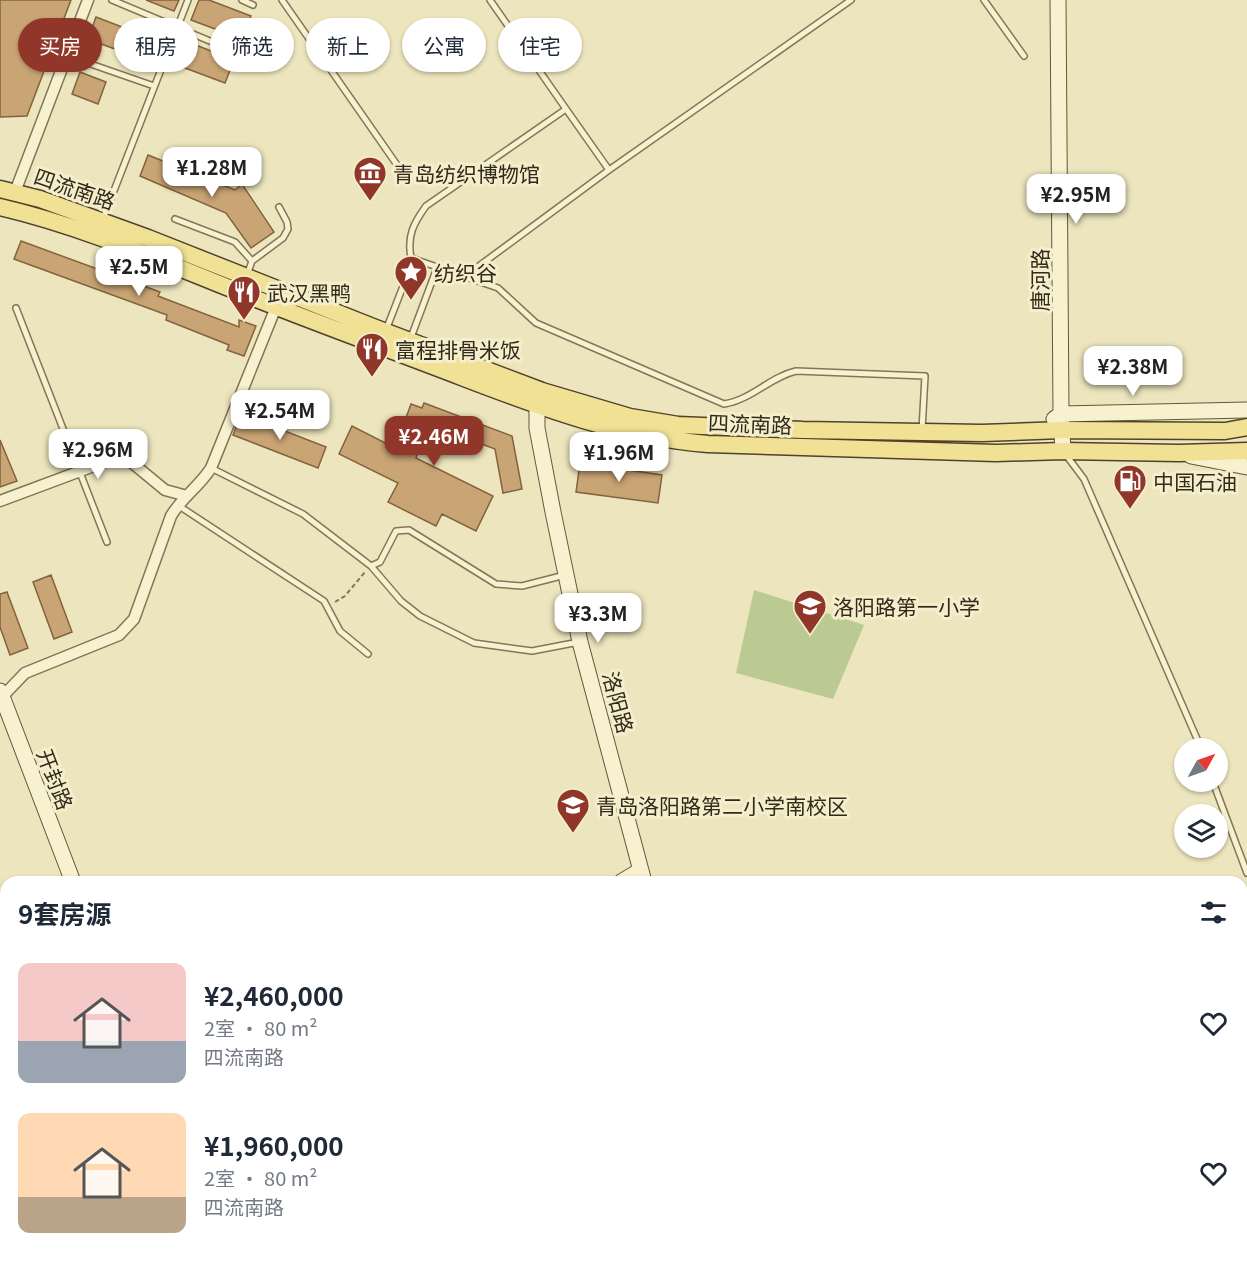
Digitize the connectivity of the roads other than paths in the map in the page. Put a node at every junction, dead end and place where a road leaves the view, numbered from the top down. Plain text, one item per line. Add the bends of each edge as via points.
1 (88, 0) edge
2 (112, 0) edge
3 (188, 0) edge
4 (242, 0) edge
5 (282, 0) edge
6 (490, 0) edge
7 (851, 0) edge
8 (984, 0) edge
9 (1058, 0) edge
10 (253, 5) dead end
11 (156, 18) edge
12 (181, 18) edge
13 (1024, 56) dead end
14 (102, 68) edge
15 (160, 72) edge
16 (154, 86) junction
17 (566, 109) junction
18 (609, 170) junction
19 (402, 172) dead end
20 (8, 190) edge
21 (0, 207) edge
22 (279, 207) dead end
23 (175, 219) dead end
24 (102, 221) junction
25 (411, 258) junction
26 (437, 268) junction
27 (249, 269) junction
28 (464, 277) junction
29 (276, 307) junction
30 (16, 308) dead end
31 (383, 339) junction
32 (407, 348) junction
33 (540, 398) junction
34 (1247, 410) edge
35 (1061, 422) junction
36 (1247, 428) edge
37 (922, 432) junction
38 (1063, 451) junction
39 (1247, 451) edge
40 (1179, 453) junction
41 (1247, 467) edge
42 (211, 468) junction
43 (79, 471) junction
44 (187, 496) junction
45 (0, 501) edge
46 (177, 505) junction
47 (107, 542) dead end
48 (371, 566) junction
49 (566, 575) junction
50 (580, 642) junction
51 (368, 654) dead end
52 (1, 699) edge
53 (1197, 738) edge
54 (1217, 792) edge
55 (1247, 873) edge
56 (71, 876) edge
57 (643, 876) edge

1 - 20 street
2 - 11 lane
3 - 12 lane
4 - 10 lane
5 - 19 lane
6 - 17 lane
7 - 18 lane
8 - 13 lane
9 - 35 street, 唐河路
14 - 16 lane
15 - 16 lane
16 - 24 lane
17 - 18 lane
17 - 25 lane via 426,206 413,224
18 - 28 lane
20 - 24 main road, 四流南路
21 - 29 main road, 四流南路 via 90,235
22 - 27 lane via 288,229
23 - 27 lane via 235,242
24 - 27 main road, 四流南路
25 - 26 lane
25 - 31 lane
26 - 28 lane
26 - 32 lane
27 - 31 main road, 四流南路
28 - 37 lane via 498,288 536,323 724,404 796,371 925,376
29 - 31 main road, 四流南路
29 - 42 street
30 - 43 lane
31 - 32 main road, 四流南路
32 - 33 main road, 四流南路
33 - 37 main road, 四流南路 via 678,425
33 - 38 main road, 四流南路 via 622,432 676,441 906,451
33 - 49 street, 洛阳路 via 539,447
34 - 35 street, 四流南路
35 - 36 main road, 四流南路
35 - 37 main road, 四流南路 via 1036,432
35 - 38 street, 唐河路
38 - 40 main road, 四流南路
38 - 53 lane via 1084,479
39 - 40 main road, 四流南路
40 - 41 street, 四流南路
42 - 44 street via 203,482
42 - 48 lane via 303,514
43 - 44 street via 125,457 165,490
43 - 45 street
43 - 47 lane
44 - 46 street
46 - 51 lane via 324,601 340,631
46 - 52 street via 134,619 119,635 25,673
48 - 49 lane via 380,562 396,531 409,530 496,584 522,586
48 - 50 lane via 401,601 420,616 474,643 532,651
49 - 50 street, 洛阳路
50 - 57 street, 洛阳路
52 - 56 street, 开封路
54 - 55 lane

